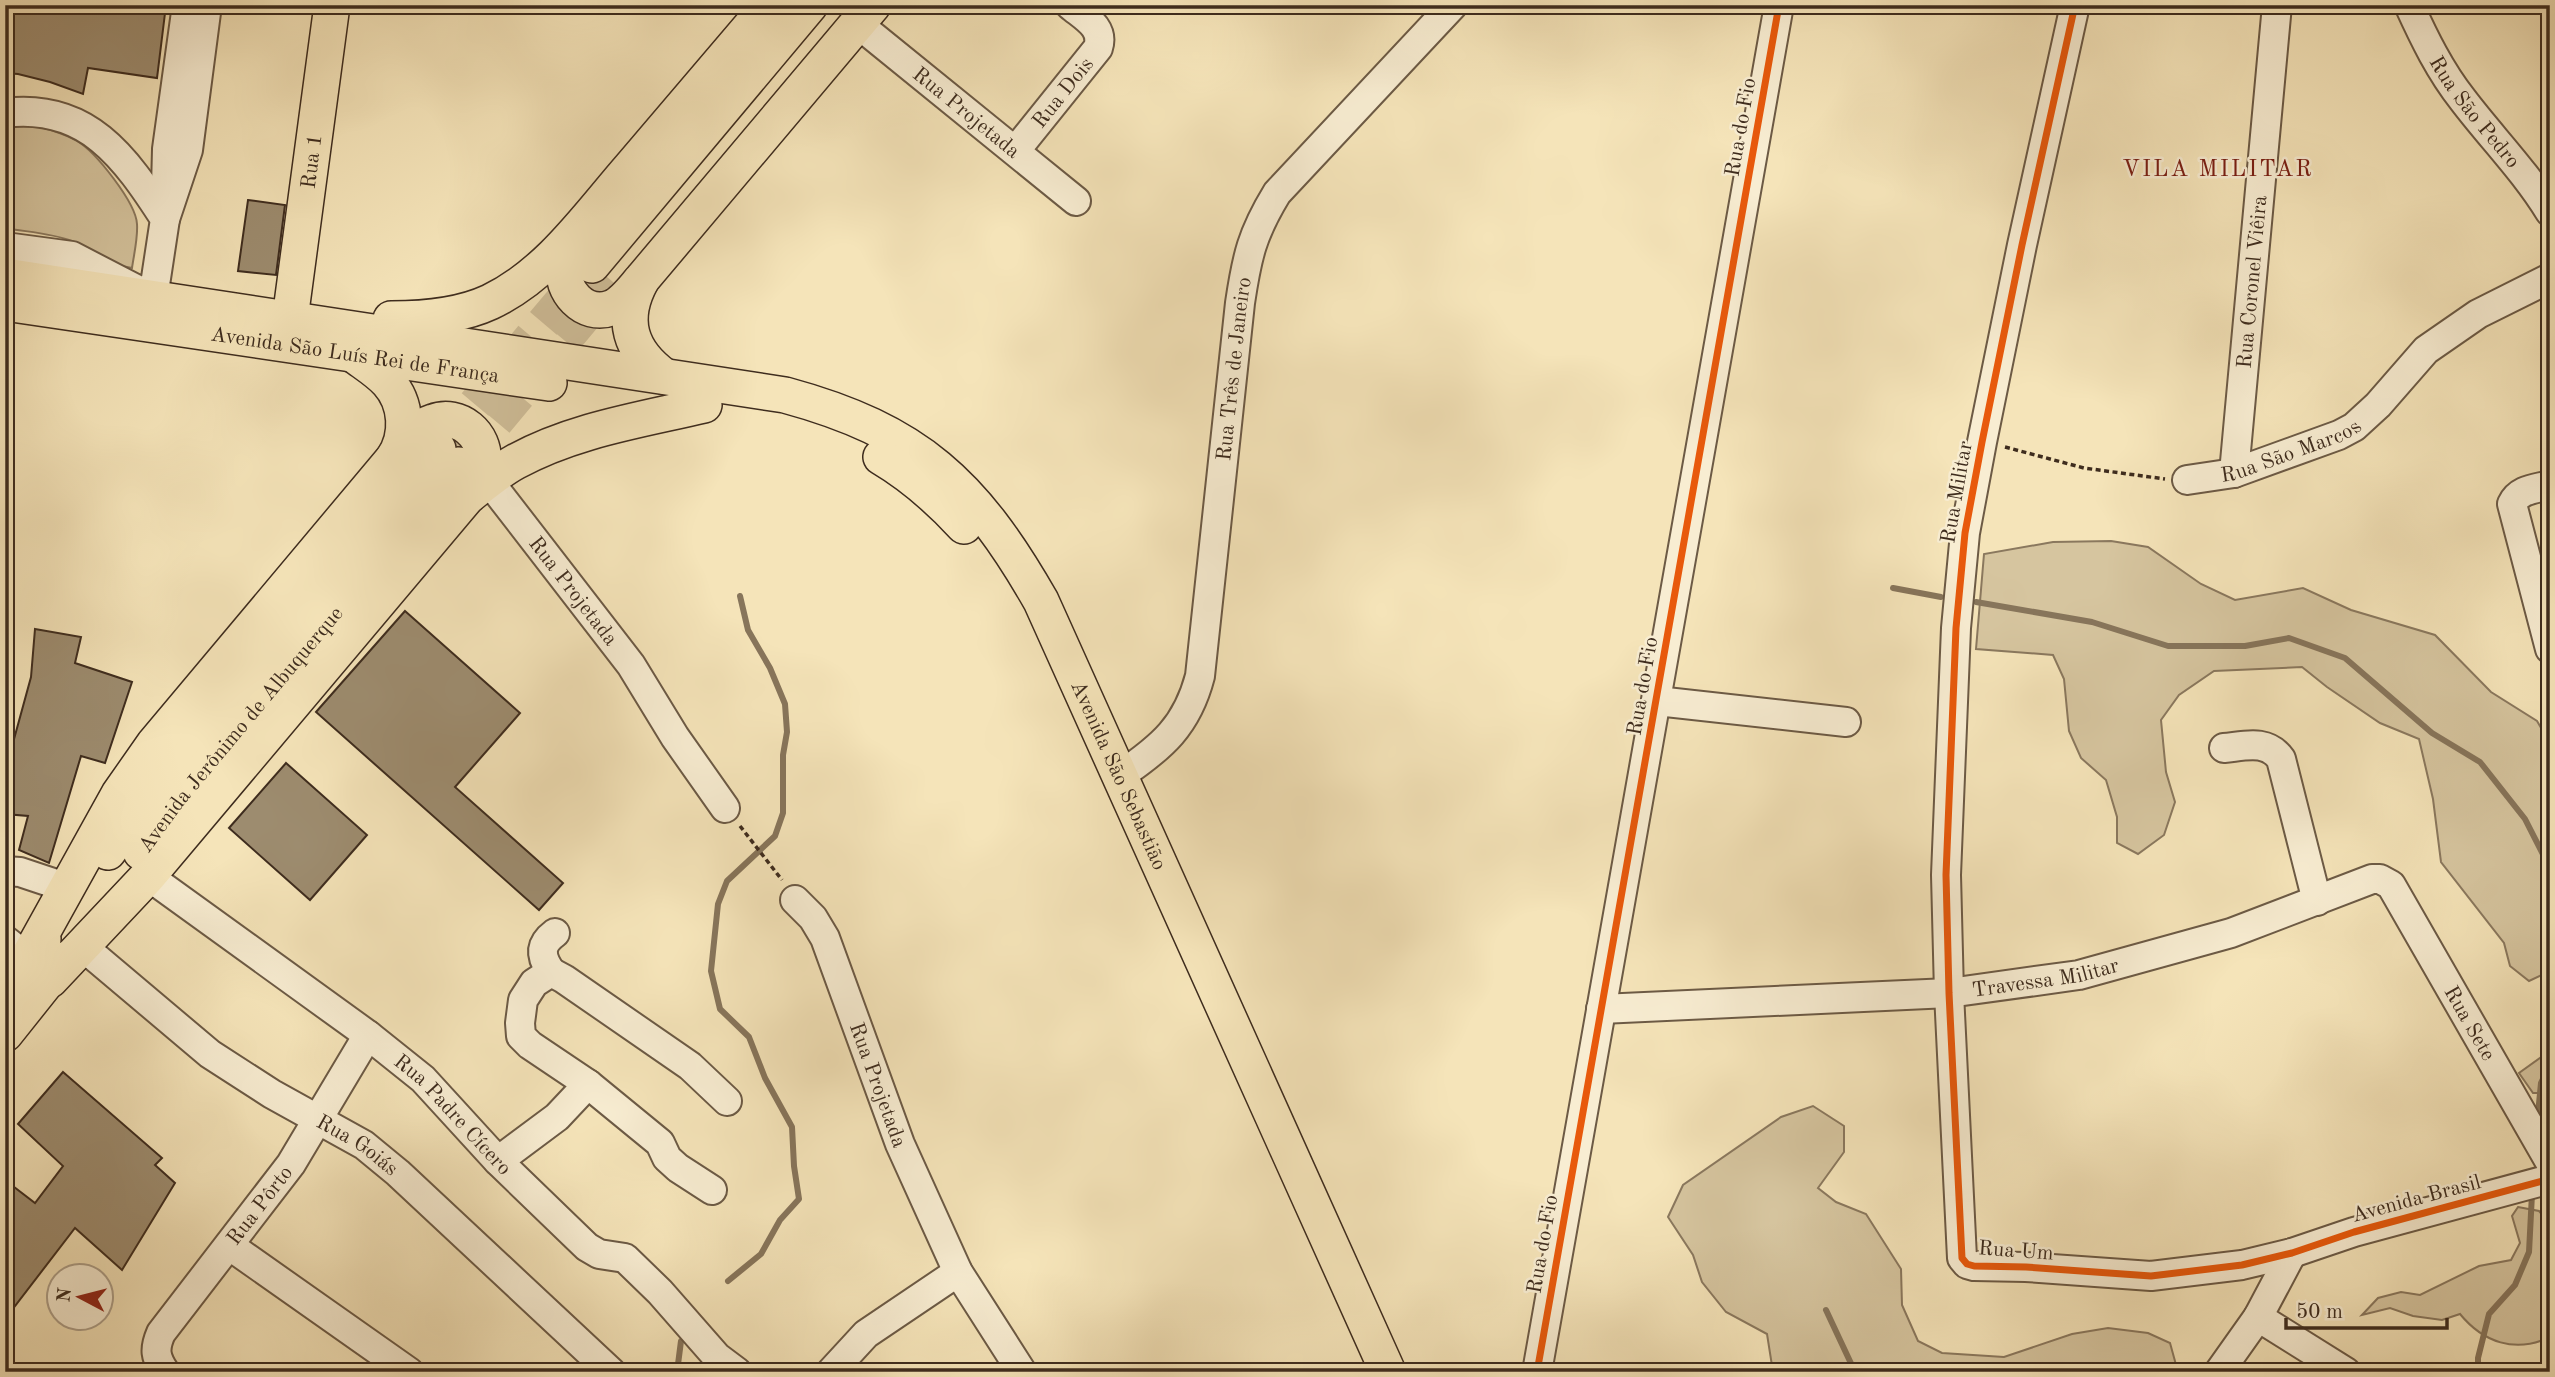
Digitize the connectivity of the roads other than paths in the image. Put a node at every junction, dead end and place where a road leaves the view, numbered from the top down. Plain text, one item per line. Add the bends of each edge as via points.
1 (187, 5) edge
2 (198, 5) edge
3 (207, 5) edge
4 (332, 5) edge
5 (769, 5) edge
6 (810, 5) edge
7 (1070, 5) edge
8 (1453, 5) edge
9 (1779, 5) edge
10 (2075, 5) edge
11 (2277, 5) edge
12 (2409, 5) edge
13 (859, 11) edge
14 (5, 113) edge
15 (1016, 150) junction
16 (2546, 196) edge
17 (1076, 201) dead end
18 (593, 211) junction
19 (165, 219) junction
20 (5, 247) edge
21 (616, 275) junction
22 (5, 276) edge
23 (2550, 278) edge
24 (153, 298) junction
25 (5, 303) edge
26 (290, 318) junction
27 (354, 355) junction
28 (664, 376) junction
29 (704, 405) junction
30 (393, 458) junction
31 (463, 473) junction
32 (2234, 473) junction
33 (2187, 480) road end
34 (2550, 485) edge
35 (2550, 649) edge
36 (1657, 701) junction
37 (1846, 722) dead end
38 (2224, 748) dead end
39 (1121, 775) junction
40 (733, 817) road end
41 (5, 871) edge
42 (148, 876) junction
43 (2391, 885) joint
44 (65, 887) junction
45 (788, 889) road end
46 (2317, 901) junction
47 (555, 933) dead end
48 (82, 946) junction
49 (28, 959) edge
50 (551, 972) junction
51 (5, 985) edge
52 (1949, 993) junction
53 (1601, 1009) junction
54 (5, 1034) edge
55 (368, 1035) junction
56 (587, 1084) junction
57 (727, 1101) dead end
58 (317, 1118) junction
59 (498, 1161) junction
60 (2550, 1162) edge
61 (2550, 1179) edge
62 (712, 1190) dead end
63 (230, 1246) junction
64 (2292, 1253) junction
65 (958, 1272) junction
66 (2258, 1317) junction
67 (165, 1372) edge
68 (409, 1372) edge
69 (611, 1372) edge
70 (737, 1372) edge
71 (831, 1372) edge
72 (1022, 1372) edge
73 (1363, 1372) edge
74 (1388, 1372) edge
75 (1537, 1372) edge
76 (2219, 1372) edge
77 (2346, 1372) edge

1 - 19 street via 167,149
2 - 19 street
3 - 19 street via 188,150
4 - 26 main road, Rua 1
5 - 18 main road
6 - 21 main road
7 - 15 street, Rua Dois via 1098,29 1098,47
8 - 39 street, Rua Três de Janeiro via 1277,193 1259,222 1247,256 1240,303 1196,693 1167,739
9 - 36 street, Rua do Fio
10 - 52 street, Rua Militar via 1965,533 1956,628 1946,875
11 - 32 street, Rua Coronel Viêira
12 - 16 street, Rua São Pedro via 2439,66 2463,100
13 - 15 street, Rua Projetada
13 - 21 main road
14 - 19 street via 48,114 75,121 98,135 118,153
15 - 17 street, Rua Projetada
18 - 21 main road via 565,261 570,293 584,306 608,309 619,304
18 - 26 main road via 534,274 473,309 402,319
19 - 24 street
20 - 24 street via 72,256
21 - 28 main road via 631,303 632,334 643,358
22 - 24 main road, Avenida São Luís Rei de França
23 - 32 street, Rua São Marcos via 2478,314 2426,350 2378,405 2339,436
24 - 26 main road, Avenida São Luís Rei de França
25 - 27 main road, Avenida São Luís Rei de França
26 - 28 main road, Avenida São Luís Rei de França
27 - 29 main road, Avenida São Luís Rei de França
27 - 30 main road via 383,376 399,400 403,427
28 - 39 main road, Avenida São Sebastião via 785,395 828,407 910,446 943,471 973,499 1022,567
29 - 31 main road via 592,431 512,463
29 - 73 main road, Avenida São Sebastião via 782,417 823,428 864,447 903,470 941,501 998,569 1107,788
30 - 31 main road via 430,422 444,419 463,424 479,440 484,459 480,473
30 - 44 main road via 153,744
31 - 40 street, Rua Projetada via 632,665 675,737
31 - 42 main road
31 - 49 main road, Avenida Jerônimo de Albuquerque via 158,783
32 - 33 street, Rua São Marcos
34 - 35 street via 2523,491 2512,504
36 - 37 street
36 - 53 street, Rua do Fio
38 - 46 street via 2262,745 2271,747 2281,759
39 - 74 main road, Avenida São Sebastião
41 - 44 street
42 - 48 main road
42 - 55 street, Rua Padre Cícero
43 - 46 street, Travessa Militar via 2372,879
43 - 60 street, Rua Sete
44 - 49 main road
45 - 65 street, Rua Projetada via 825,938 900,1144
46 - 52 street, Travessa Militar via 2231,933 2079,975
47 - 50 street via 541,950
48 - 49 main road
48 - 58 street, Rua Goiás via 210,1054
49 - 51 main road, Avenida Jerônimo de Albuquerque
49 - 54 main road, Avenida Jerônimo de Albuquerque
50 - 56 street via 534,983 523,1000 521,1036
50 - 57 street via 690,1066
52 - 53 street, Travessa Militar
52 - 64 street, Rua Um via 1961,1250 1967,1264 2151,1276 2242,1265
53 - 75 street, Rua do Fio
55 - 58 street, Rua Pôrto
55 - 59 street, Rua Padre Cícero via 423,1079
56 - 59 street via 556,1117
56 - 62 street via 660,1143 678,1168
58 - 63 street, Rua Pôrto via 298,1153
58 - 69 street, Rua Goiás via 364,1145 398,1173
59 - 70 street, Rua Padre Cícero via 587,1247 625,1258 717,1357
61 - 64 street, Avenida Brasil
63 - 67 street, Rua Pôrto via 161,1333 155,1349
63 - 68 street
64 - 66 street
65 - 71 street via 866,1334
65 - 72 street, Rua Projetada
66 - 76 street
66 - 77 street

